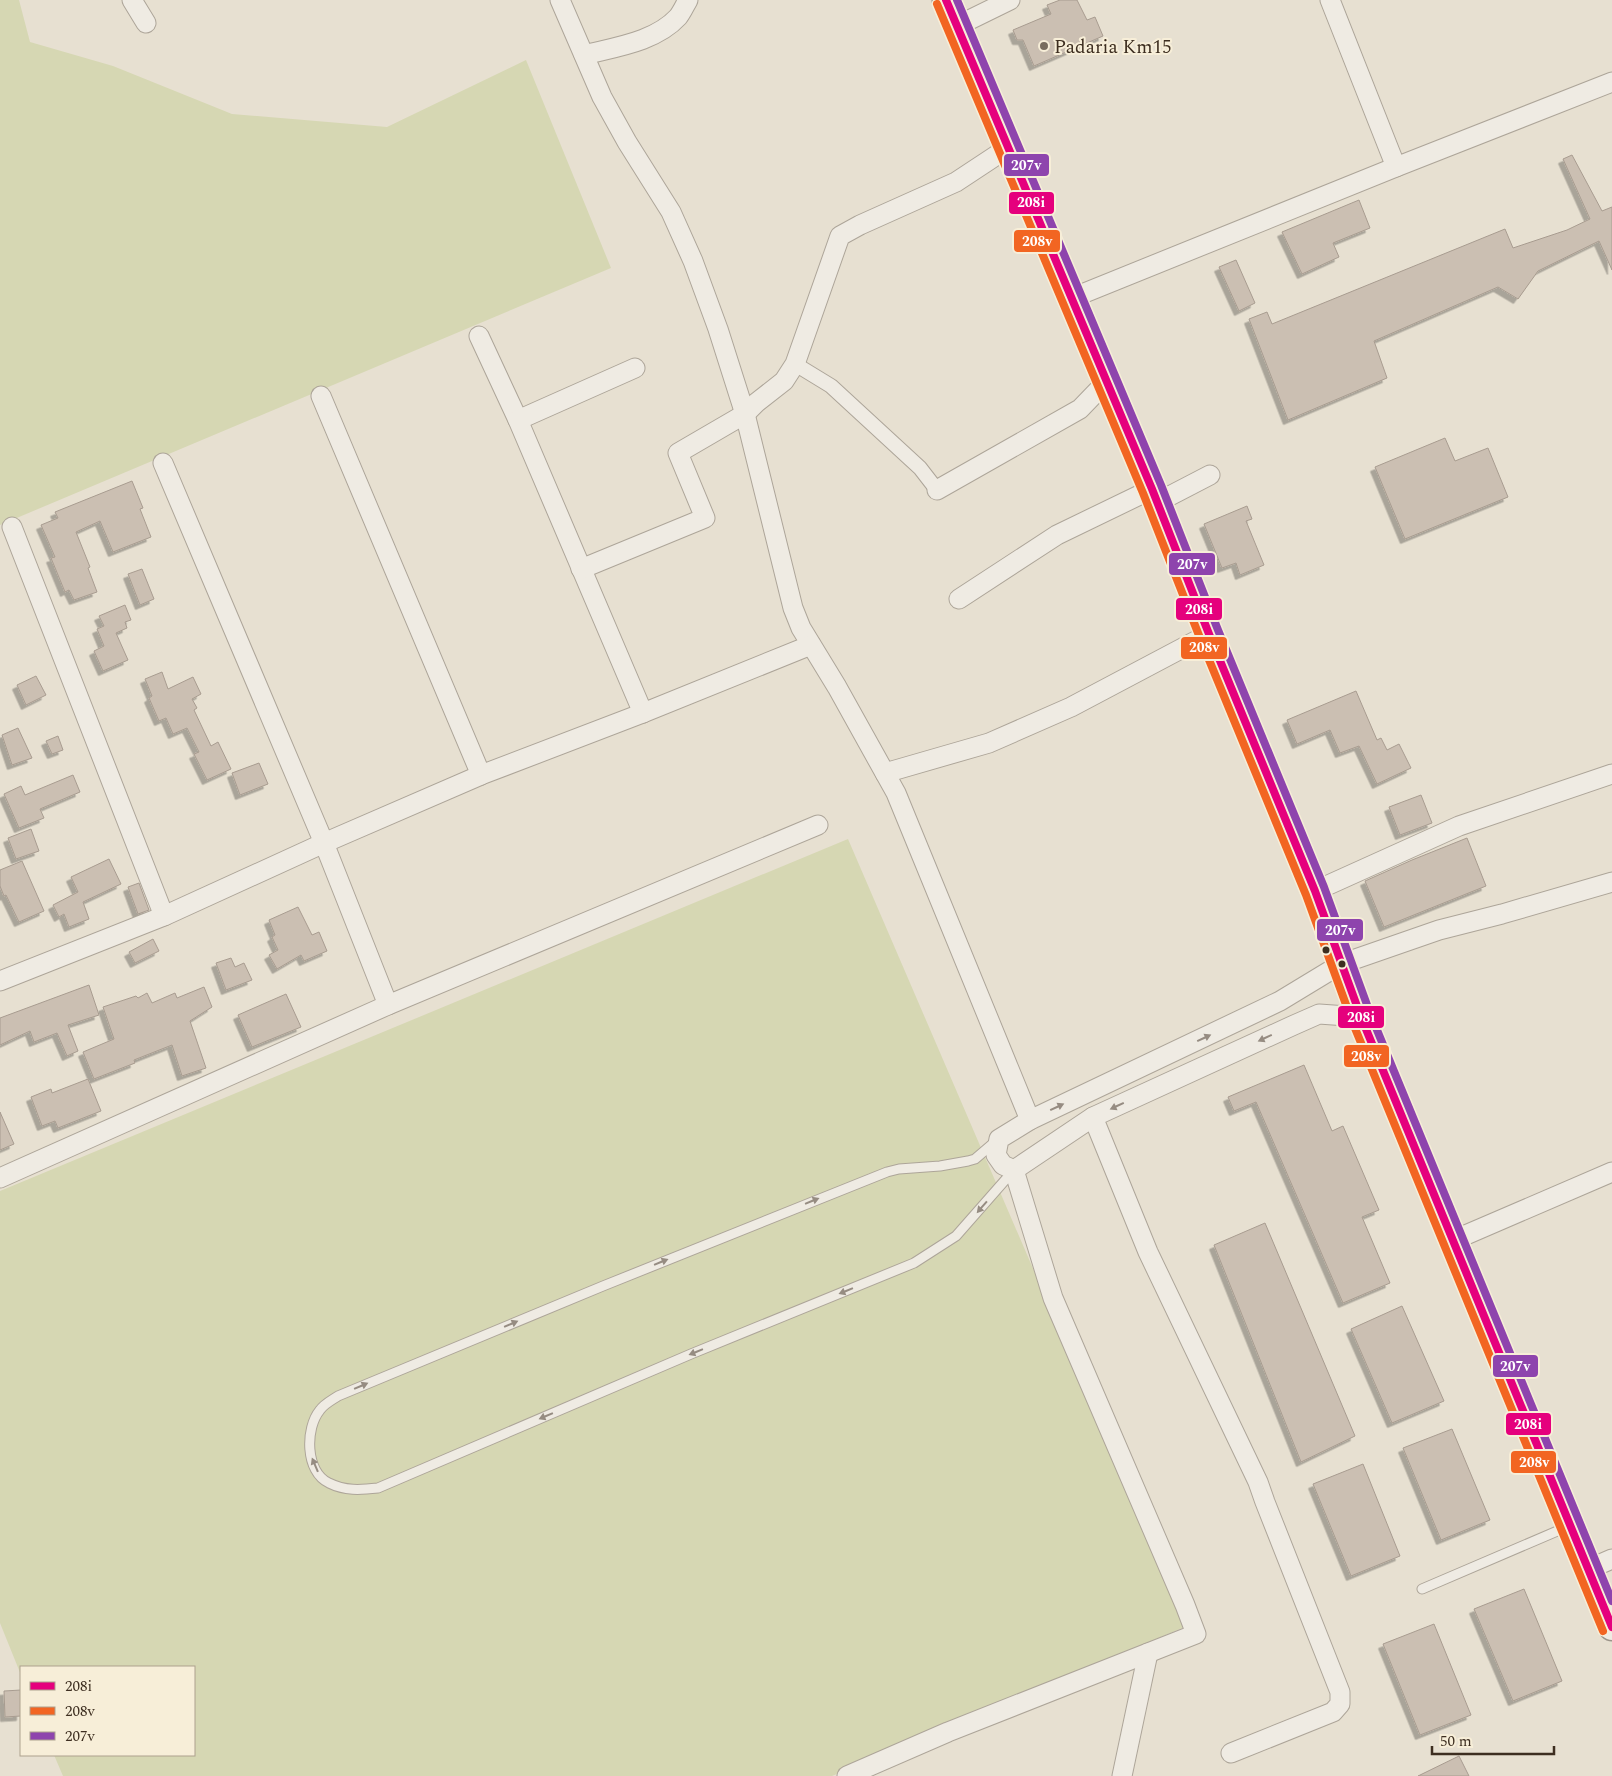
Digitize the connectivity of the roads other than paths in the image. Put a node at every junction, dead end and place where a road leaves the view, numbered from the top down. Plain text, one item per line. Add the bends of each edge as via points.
1 (132, 0) edge
2 (560, 0) edge
3 (688, 0) edge
4 (946, 0) edge
5 (1010, 0) edge
6 (1330, 0) edge
7 (146, 23) dead end
8 (957, 26) junction
9 (584, 55) junction
10 (1612, 82) edge
11 (1009, 147) junction
12 (1396, 167) junction
13 (1072, 298) junction
14 (478, 336) dead end
15 (795, 364) junction
16 (635, 368) dead end
17 (1107, 381) junction
18 (320, 396) dead end
19 (745, 414) junction
20 (518, 420) junction
21 (164, 463) dead end
22 (1210, 475) dead end
23 (937, 490) joint
24 (1155, 496) junction
25 (12, 527) dead end
26 (581, 569) junction
27 (960, 599) dead end
28 (1209, 634) junction
29 (811, 645) junction
30 (644, 713) junction
31 (885, 773) junction
32 (1612, 774) edge
33 (480, 775) junction
34 (818, 825) dead end
35 (324, 843) junction
36 (1612, 882) edge
37 (1315, 891) junction
38 (164, 916) junction
39 (1341, 964) junction
40 (1, 978) edge
41 (1280, 1001) junction
42 (388, 1005) junction
43 (1361, 1016) junction
44 (1294, 1025) junction
45 (1093, 1117) junction
46 (1030, 1120) junction
47 (999, 1139) junction
48 (1014, 1170) junction
49 (1612, 1172) edge
50 (0, 1178) edge
51 (1454, 1240) junction
52 (1571, 1525) junction
53 (1612, 1559) edge
54 (1588, 1569) junction
55 (1422, 1588) dead end
56 (1612, 1627) edge
57 (1148, 1652) junction
58 (1231, 1753) dead end
59 (856, 1775) edge
60 (1122, 1776) edge

1 - 7 street
2 - 9 street
3 - 9 street via 679,16 661,31
4 - 8 main road
5 - 8 street
6 - 12 street
8 - 11 main road
9 - 19 street via 602,97 671,212 718,329
10 - 12 street
11 - 13 main road
11 - 15 street via 956,182 840,236
12 - 13 street
13 - 17 main road
14 - 20 street
15 - 19 street via 784,381
15 - 23 street via 830,386 920,468
16 - 20 street
17 - 23 street via 1080,409
17 - 24 main road
18 - 33 street
19 - 26 street via 678,453 705,518
19 - 29 street via 793,608
20 - 26 street
21 - 35 street
22 - 24 street
24 - 27 street via 1057,535
24 - 28 main road
25 - 38 street
26 - 30 street
28 - 31 street via 1071,707 989,743
28 - 37 main road
29 - 30 street
29 - 31 street
30 - 33 street
31 - 46 street via 904,811
32 - 37 street via 1459,826
33 - 35 street
34 - 42 street
35 - 38 street
35 - 42 street
36 - 39 street via 1439,930
37 - 39 main road
38 - 40 street
39 - 41 street
39 - 43 main road
41 - 44 street via 1292,1004 1297,1013
46 -> 41 street
42 - 50 street
43 - 44 street via 1319,1014
43 - 51 main road
44 -> 45 street
45 - 48 street
45 - 58 street via 1148,1252 1258,1482 1340,1692 1340,1704 1333,1712
46 - 47 street
47 - 48 street via 996,1155
48 -> 47 lane via 956,1236 914,1263 378,1488 352,1491 328,1483 318,1472 309,1447 311,1430 319,1410 338,1396 887,1172 976,1159
48 - 57 street via 1053,1298 1196,1634
49 - 51 street
51 - 52 main road
52 - 54 main road
52 - 55 lane
53 - 54 street
54 - 56 main road
57 - 59 street via 948,1732
57 - 60 street

